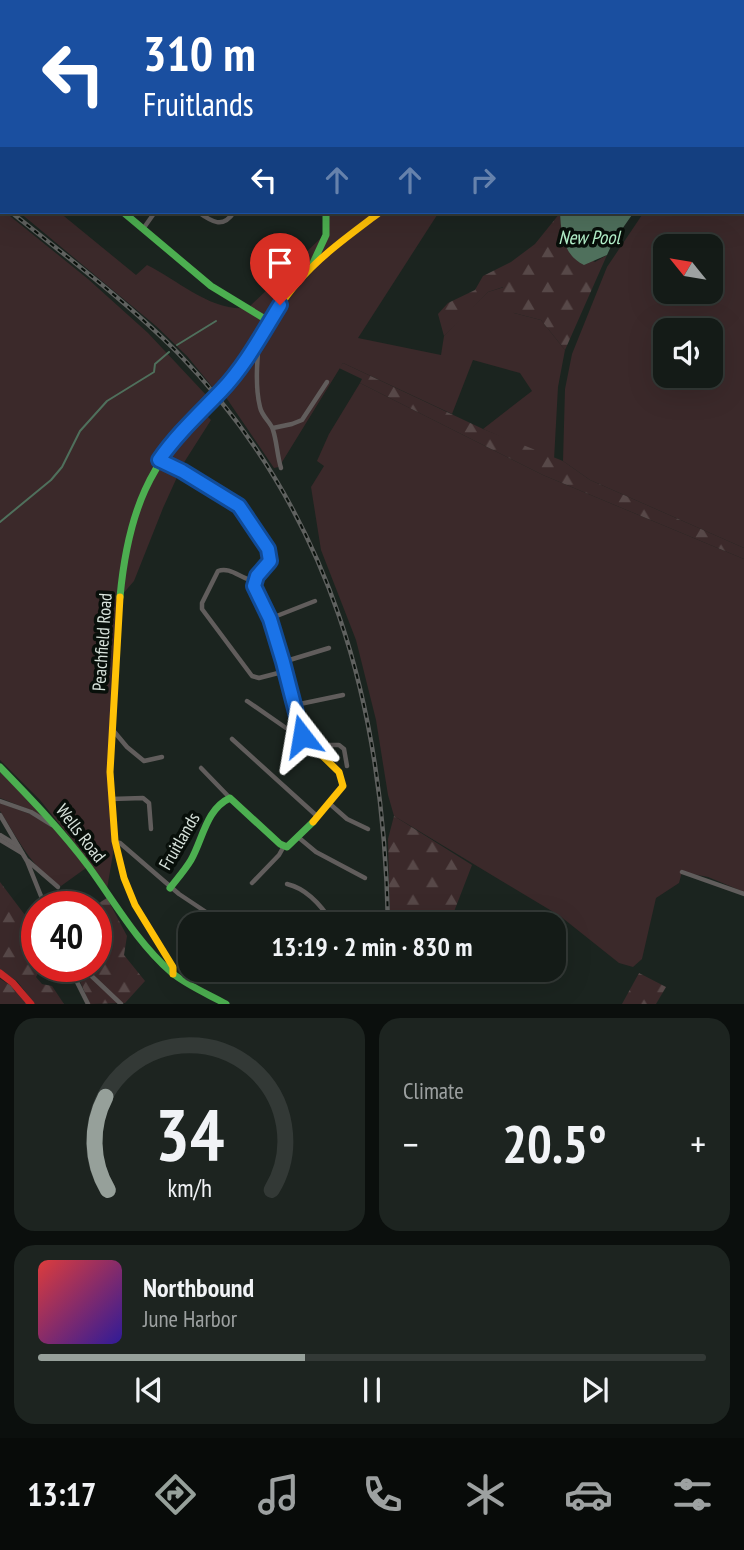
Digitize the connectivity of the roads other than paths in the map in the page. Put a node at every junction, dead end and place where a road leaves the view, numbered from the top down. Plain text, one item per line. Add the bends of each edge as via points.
1 (125, 214) edge
2 (154, 214) edge
3 (201, 214) edge
4 (233, 214) edge
5 (326, 214) edge
6 (377, 214) edge
7 (143, 229) junction
8 (307, 272) junction
9 (270, 322) junction
10 (259, 340) junction
11 (327, 382) dead end
12 (273, 428) junction
13 (159, 460) junction
14 (281, 468) dead end
15 (254, 581) junction
16 (315, 601) dead end
17 (270, 619) junction
18 (329, 648) dead end
19 (283, 662) junction
20 (286, 671) junction
21 (343, 695) dead end
22 (247, 701) dead end
23 (295, 705) junction
24 (112, 729) junction
25 (300, 729) junction
26 (232, 739) dead end
27 (321, 754) junction
28 (162, 757) dead end
29 (345, 763) dead end
30 (0, 767) edge
31 (201, 768) dead end
32 (230, 798) junction
33 (110, 799) junction
34 (0, 801) edge
35 (330, 804) junction
36 (0, 815) edge
37 (318, 817) junction
38 (368, 828) dead end
39 (151, 829) dead end
40 (59, 830) junction
41 (298, 836) junction
42 (0, 838) edge
43 (115, 842) junction
44 (18, 846) junction
45 (284, 846) junction
46 (22, 853) junction
47 (27, 861) junction
48 (682, 872) dead end
49 (365, 878) dead end
50 (252, 883) dead end
51 (287, 884) dead end
52 (58, 887) dead end
53 (170, 887) junction
54 (39, 891) edge
55 (744, 894) edge
56 (207, 912) edge
57 (323, 912) edge
58 (0, 973) edge
59 (173, 974) junction
60 (77, 982) edge
61 (98, 982) edge
62 (31, 1004) edge
63 (88, 1004) edge
64 (121, 1004) edge
65 (226, 1004) edge

1 - 7 main road
2 - 7 street
3 - 4 street via 220,223
5 - 8 main road via 323,243
6 - 8 main road, Peachfield Road
7 - 9 main road via 186,269 241,309
8 - 9 main road, Peachfield Road
9 - 10 main road, Peachfield Road
10 - 12 street, Peachfield Road via 260,408
10 - 13 main road, Peachfield Road, bridge via 222,391 172,440
11 - 12 street via 302,420
12 - 14 street, Peachfield Road
13 - 15 main road via 239,506 254,525 271,556
13 - 24 main road, Peachfield Road via 130,525
15 - 17 main road
15 - 20 street via 230,570 218,571 202,609 252,676
16 - 17 street
17 - 19 main road
18 - 19 street
19 - 20 main road
20 - 23 main road
21 - 23 street
22 - 25 street via 286,728
23 - 25 main road
24 - 28 street via 142,760
24 - 33 main road, Peachfield Road
25 - 27 main road
26 - 37 street
27 - 29 street via 330,745 339,745
27 - 35 main road via 342,777 343,786
30 - 40 main road, Wells Road
31 - 32 street
32 - 45 main road
32 - 53 main road, Fruitlands via 215,808 190,861
33 - 39 street via 143,798 152,803
33 - 43 main road, Peachfield Road
34 - 40 street via 31,812
35 - 37 main road
35 - 38 street via 347,819
36 - 44 street
37 - 41 main road
40 - 59 main road, Wells Road via 131,928
41 - 45 main road
41 - 49 street via 316,852
42 - 44 street
42 - 46 street
43 - 53 street
43 - 59 main road, Peachfield Road via 133,900
44 - 46 street
45 - 50 street
46 - 47 street
47 - 52 street
47 - 54 street
48 - 55 street
51 - 57 street via 308,893
53 - 56 street
58 - 62 main road
59 - 65 main road, Wells Road
60 - 63 street
61 - 64 street

